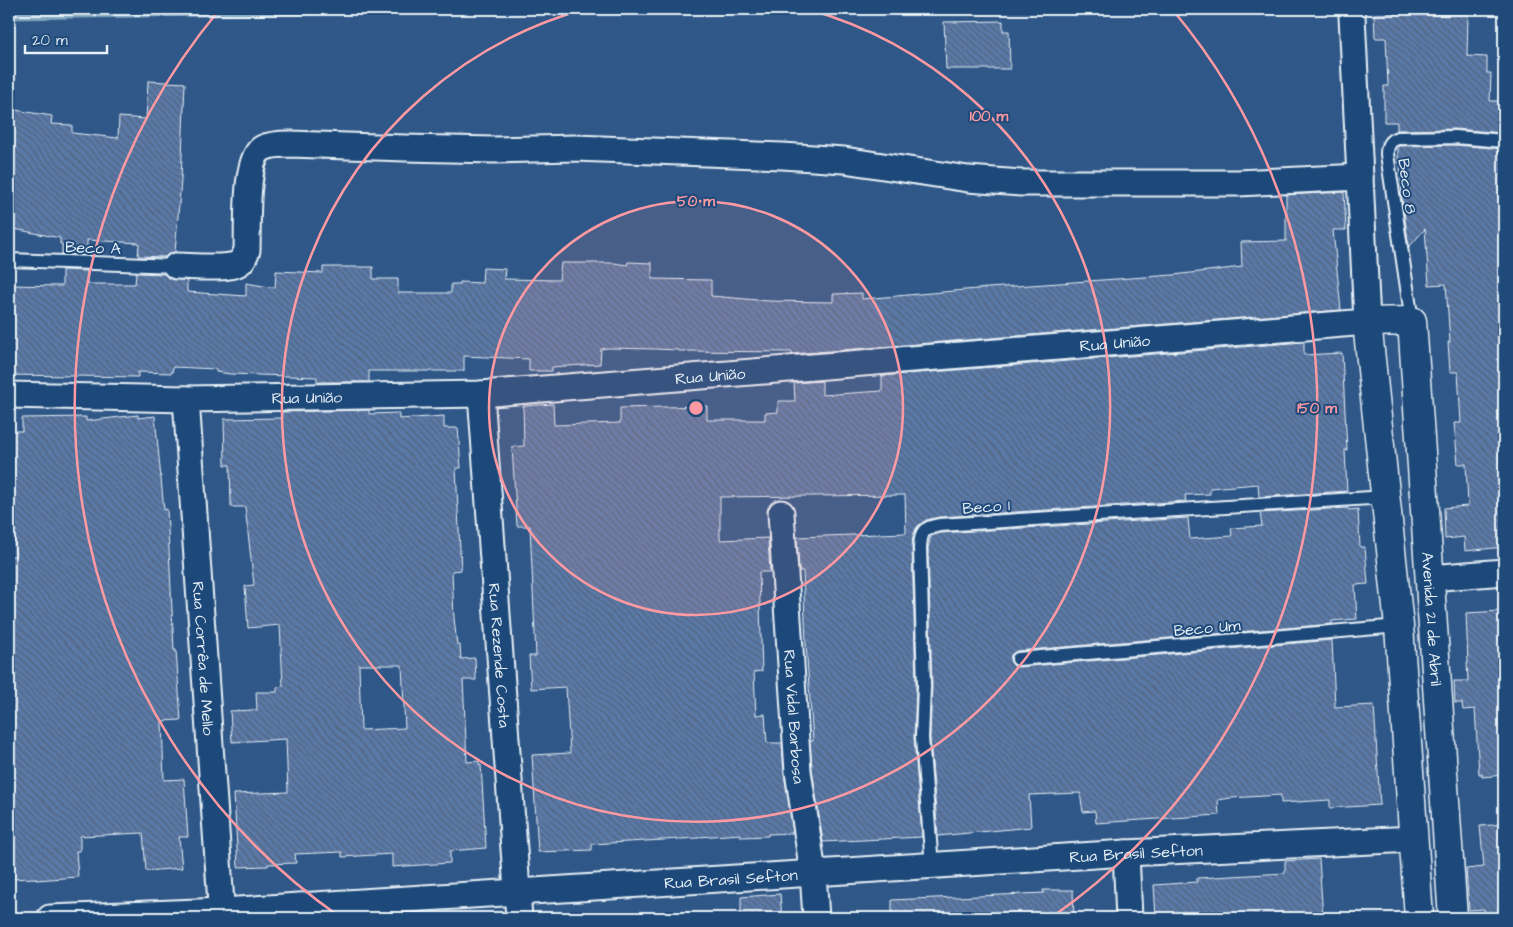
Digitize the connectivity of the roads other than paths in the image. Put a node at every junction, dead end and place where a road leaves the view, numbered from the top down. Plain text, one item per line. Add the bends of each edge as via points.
1 (1352, 16) dead end
2 (1504, 141) edge
3 (1360, 177) junction
4 (9, 260) edge
5 (176, 266) joint
6 (1412, 321) junction
7 (1367, 322) junction
8 (481, 394) junction
9 (9, 396) edge
10 (186, 399) junction
11 (1386, 497) junction
12 (781, 513) dead end
13 (1504, 572) edge
14 (1430, 578) junction
15 (1399, 626) junction
16 (1018, 660) dead end
17 (1414, 840) junction
18 (1126, 853) junction
19 (932, 866) junction
20 (813, 873) junction
21 (518, 892) junction
22 (222, 915) edge
23 (50, 918) edge
24 (519, 918) edge
25 (816, 918) edge
26 (1129, 918) edge
27 (1420, 918) edge
28 (1453, 918) edge

1 - 3 street
2 - 6 lane, Beco 8 via 1455,137 1398,138 1389,143 1387,154
3 - 5 street via 1238,183 1022,183 968,179 844,160 782,156 575,148 494,150 274,145 262,148 253,161 247,250 241,262 225,267
3 - 7 street
4 - 5 lane, Beco A
6 - 7 street, Rua União
6 - 14 street, Avenida 21 de Abril
7 - 8 street, Rua União
7 - 11 street
8 - 10 street, Rua União
8 - 21 street, Rua Rezende Costa
9 - 10 street, Rua União
10 - 22 street, Rua Corrêa de Mello
11 - 15 street
11 - 19 lane, Beco 1 via 940,525 924,530 920,537 924,686 922,738
12 - 20 street, Rua Vidal Barbosa via 798,771
13 - 14 street
14 - 28 street, Avenida 21 de Abril
15 - 16 lane, Beco Um
15 - 17 street
17 - 18 street, Rua Brasil Sefton
17 - 27 street
18 - 19 street, Rua Brasil Sefton
18 - 26 street
19 - 20 street, Rua Brasil Sefton
20 - 21 street, Rua Brasil Sefton
20 - 25 street, Rua Vidal Barbosa
21 - 22 street, Rua Brasil Sefton
21 - 24 street, Rua Rezende Costa
22 - 23 street, Rua Brasil Sefton

